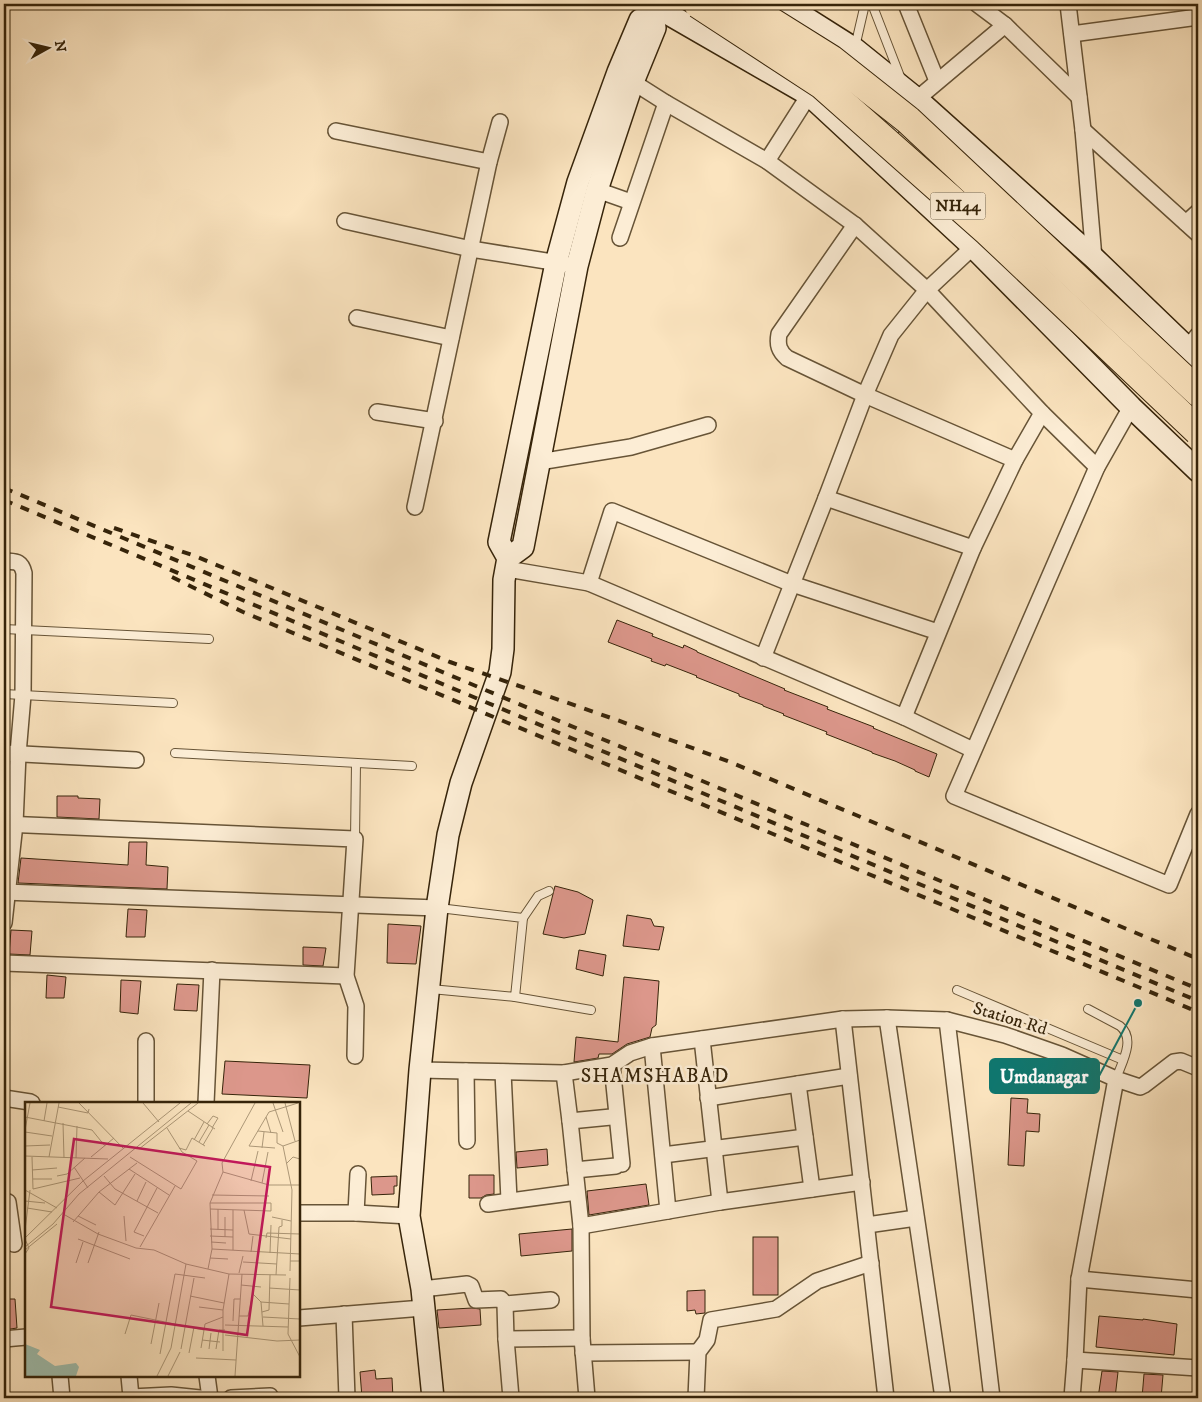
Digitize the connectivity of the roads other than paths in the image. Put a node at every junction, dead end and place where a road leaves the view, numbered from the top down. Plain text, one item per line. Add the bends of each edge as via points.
1 (698, 4) edge
2 (743, 4) edge
3 (784, 4) edge
4 (865, 4) edge
5 (872, 4) edge
6 (906, 4) edge
7 (977, 4) edge
8 (1068, 4) edge
9 (654, 9) edge
10 (1198, 17) edge
11 (1006, 25) junction
12 (1072, 34) junction
13 (855, 49) junction
14 (625, 77) junction
15 (937, 81) junction
16 (911, 94) junction
17 (809, 96) junction
18 (1079, 97) junction
19 (666, 104) junction
20 (500, 122) dead end
21 (1083, 130) junction
22 (336, 131) dead end
23 (870, 152) junction
24 (767, 161) junction
25 (489, 162) junction
26 (597, 190) junction
27 (631, 202) junction
28 (1198, 212) edge
29 (345, 221) dead end
30 (1186, 223) junction
31 (855, 225) junction
32 (1198, 234) edge
33 (620, 238) dead end
34 (973, 247) junction
35 (471, 249) junction
36 (1094, 258) junction
37 (567, 264) junction
38 (927, 290) junction
39 (357, 318) dead end
40 (451, 338) junction
41 (1195, 347) edge
42 (1198, 392) edge
43 (865, 395) junction
44 (1131, 407) junction
45 (377, 412) dead end
46 (1042, 413) junction
47 (435, 421) junction
48 (708, 425) dead end
49 (1198, 432) edge
50 (1015, 460) junction
51 (540, 462) junction
52 (1097, 467) junction
53 (1198, 471) edge
54 (826, 498) junction
55 (415, 507) dead end
56 (972, 548) junction
57 (4, 561) edge
58 (507, 563) junction
59 (589, 583) junction
60 (792, 584) junction
61 (4, 629) edge
62 (24, 630) junction
63 (938, 632) junction
64 (209, 639) dead end
65 (762, 658) junction
66 (4, 694) edge
67 (23, 695) junction
68 (173, 703) dead end
69 (904, 717) junction
70 (973, 750) junction
71 (175, 753) dead end
72 (11, 754) edge
73 (136, 760) dead end
74 (356, 763) junction
75 (412, 766) dead end
76 (1198, 814) edge
77 (9, 824) edge
78 (355, 839) junction
79 (548, 891) dead end
80 (6, 892) edge
81 (351, 906) junction
82 (437, 908) junction
83 (523, 918) junction
84 (4, 923) edge
85 (4, 963) edge
86 (212, 970) junction
87 (346, 976) junction
88 (428, 989) junction
89 (958, 990) dead end
90 (515, 997) junction
91 (1088, 1009) dead end
92 (591, 1010) dead end
93 (887, 1018) junction
94 (843, 1019) junction
95 (947, 1020) junction
96 (702, 1039) junction
97 (146, 1042) dead end
98 (652, 1046) junction
99 (356, 1056) dead end
100 (1123, 1060) junction
101 (612, 1065) junction
102 (1198, 1068) edge
103 (420, 1070) junction
104 (466, 1071) junction
105 (503, 1072) junction
106 (564, 1072) junction
107 (849, 1076) junction
108 (1116, 1079) junction
109 (798, 1084) junction
110 (4, 1098) edge
111 (708, 1098) junction
112 (30, 1102) edge
113 (146, 1102) edge
114 (206, 1102) edge
115 (610, 1117) dead end
116 (570, 1121) junction
117 (805, 1137) junction
118 (467, 1141) dead end
119 (714, 1148) junction
120 (663, 1155) junction
121 (575, 1170) junction
122 (358, 1174) dead end
123 (862, 1182) junction
124 (812, 1188) junction
125 (577, 1192) junction
126 (509, 1200) junction
127 (4, 1202) edge
128 (720, 1202) junction
129 (488, 1204) dead end
130 (668, 1211) junction
131 (300, 1213) edge
132 (356, 1213) junction
133 (409, 1216) junction
134 (916, 1218) junction
135 (867, 1225) junction
136 (581, 1226) junction
137 (15, 1244) edge
138 (871, 1263) junction
139 (1079, 1279) junction
140 (1198, 1290) edge
141 (422, 1299) junction
142 (550, 1300) dead end
143 (505, 1304) junction
144 (344, 1314) junction
145 (300, 1318) edge
146 (25, 1338) edge
147 (4, 1339) edge
148 (506, 1339) junction
149 (583, 1345) junction
150 (698, 1352) junction
151 (1075, 1360) junction
152 (1198, 1368) edge
153 (60, 1377) edge
154 (129, 1377) edge
155 (207, 1377) edge
156 (62, 1398) edge
157 (200, 1398) edge
158 (210, 1398) edge
159 (231, 1398) edge
160 (271, 1398) edge
161 (347, 1398) edge
162 (433, 1398) edge
163 (511, 1398) edge
164 (587, 1398) edge
165 (696, 1398) edge
166 (886, 1398) edge
167 (943, 1398) edge
168 (992, 1398) edge
169 (1072, 1398) edge

1 - 49 highway, NH44, bridge via 822,85 988,232
2 - 42 highway, NH44, bridge via 831,59 908,120
3 - 13 main road
4 - 13 lane
5 - 16 lane
6 - 15 street
7 - 11 street
8 - 12 street
9 - 14 main road via 655,28
9 - 17 main road
10 - 12 street
11 - 15 street
11 - 18 street
12 - 18 street
13 - 16 main road
14 - 19 street
14 - 26 main road
14 - 37 main road via 578,182
15 - 16 street
16 - 23 street
16 - 36 main road
17 - 23 main road
17 - 24 street
18 - 21 street
19 - 24 street
19 - 27 street
20 - 25 street
21 - 30 street
21 - 36 street
22 - 25 street
23 - 34 main road
24 - 31 street
25 - 35 street
26 - 27 street
26 - 37 main road
27 - 33 street
28 - 30 street
29 - 35 street
30 - 32 street
31 - 38 street
31 - 43 street via 779,334 778,342 780,352 786,358
34 - 38 street
34 - 44 main road
35 - 37 street
35 - 40 street
36 - 41 main road
37 - 51 main road
37 - 58 main road via 499,542
38 - 43 street via 890,335
38 - 46 street
39 - 40 street
40 - 47 street
43 - 50 street
43 - 54 street
44 - 52 street
44 - 53 main road
45 - 47 street
46 - 50 street
46 - 52 street
47 - 55 street
48 - 51 street via 631,447
50 - 56 street
51 - 58 main road via 523,548
52 - 70 street
54 - 56 street
54 - 60 street
56 - 63 street
57 - 62 street via 18,562 22,566
58 - 59 street
58 - 82 main road via 500,672 461,783 448,835
59 - 60 street via 612,511
59 - 65 street
60 - 63 street
60 - 65 street
61 - 62 lane
62 - 64 lane
62 - 67 street
63 - 69 street
65 - 69 street
66 - 67 lane
67 - 68 lane
67 - 72 street
69 - 70 street
70 - 76 street via 954,796 1112,858 1169,885
71 - 74 lane
72 - 73 street
72 - 77 street
74 - 75 lane
74 - 78 lane
77 - 78 street
77 - 80 street
78 - 81 street
79 - 83 lane via 538,896
80 - 81 street
80 - 84 street
81 - 82 street
81 - 87 street
82 - 83 lane
82 - 88 main road
83 - 90 lane
85 - 86 street
86 - 87 street
86 - 114 street
87 - 99 street via 356,1006
88 - 90 lane
88 - 103 main road
89 - 100 lane
90 - 92 lane
91 - 100 lane via 1124,1029 1128,1044
93 - 94 street, Station Rd
93 - 95 street, Station Rd
93 - 134 street
94 - 96 street, Station Rd
94 - 107 street
95 - 108 street, Station Rd via 1062,1054
95 - 168 street
96 - 98 street, Station Rd
96 - 111 street
97 - 113 street
98 - 101 street, Station Rd via 630,1053
98 - 120 street
100 - 108 lane
101 - 106 street
101 - 121 street via 619,1165
102 - 108 street, Station Rd via 1174,1062 1140,1087
103 - 104 street
103 - 133 main road
104 - 105 street
104 - 118 street
105 - 106 street
105 - 126 street
106 - 116 street
107 - 109 street
107 - 123 street
108 - 139 street
109 - 111 street
109 - 117 street
110 - 112 street
111 - 119 street
115 - 116 street
116 - 121 street
117 - 119 street
117 - 124 street
119 - 120 street
119 - 128 street
120 - 130 street
121 - 125 street
122 - 132 street
123 - 124 street
123 - 135 street
124 - 128 street
125 - 126 street
125 - 136 street
126 - 129 street
127 - 137 street via 8,1202
128 - 130 street
130 - 136 street
131 - 132 street
132 - 133 street
133 - 141 main road
134 - 135 street
134 - 167 street
135 - 138 street
136 - 149 street
138 - 150 street via 817,1280 776,1309 711,1320 707,1340
138 - 166 street
139 - 140 street
139 - 151 street
141 - 143 street via 468,1284 476,1300 501,1299
141 - 144 street
141 - 162 main road
142 - 143 street
143 - 148 street
144 - 145 street
144 - 161 street
146 - 147 street
148 - 149 street
148 - 163 street
149 - 150 street
149 - 164 street
150 - 165 street
151 - 152 street
151 - 169 street
153 - 156 street
154 - 157 street via 131,1398 171,1395
155 - 158 street
159 - 160 street

